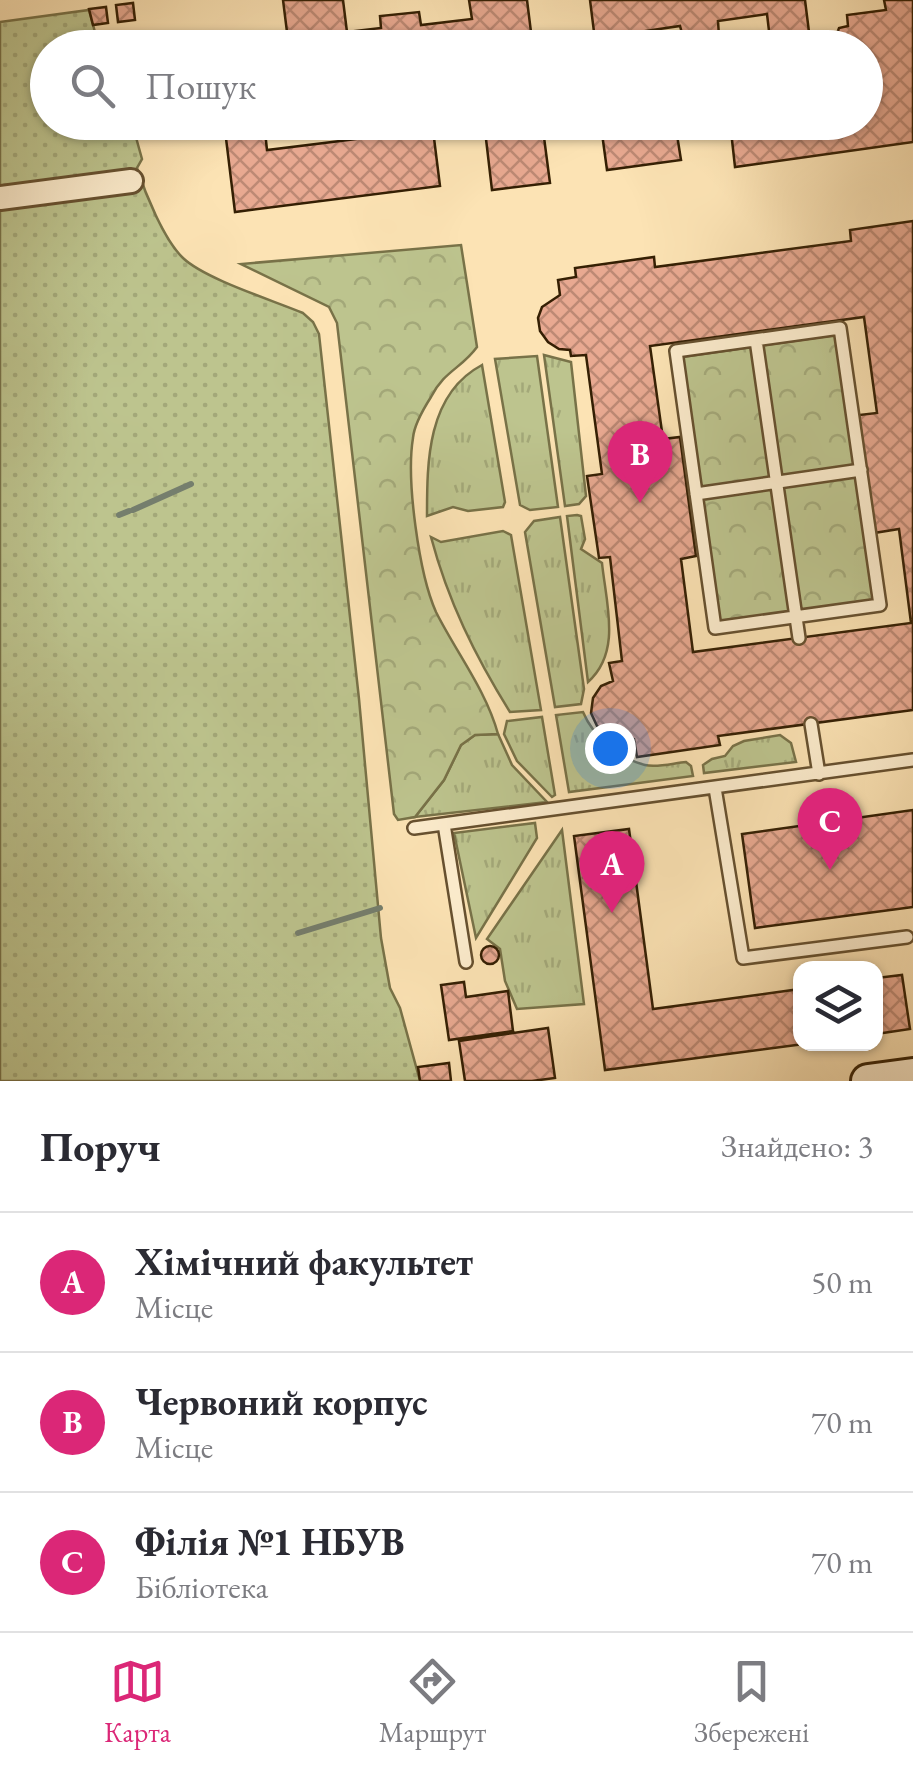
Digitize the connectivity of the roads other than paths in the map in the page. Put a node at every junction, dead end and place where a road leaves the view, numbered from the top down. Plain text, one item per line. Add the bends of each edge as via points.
1 (131, 181) dead end
2 (0, 198) edge
3 (756, 340) junction
4 (860, 470) junction
5 (776, 482) junction
6 (696, 494) junction
7 (796, 616) junction
8 (799, 638) dead end
9 (811, 724) dead end
10 (913, 760) edge
11 (818, 774) junction
12 (714, 788) junction
13 (444, 824) junction
14 (414, 828) dead end
15 (907, 938) dead end
16 (466, 962) dead end
17 (913, 1075) edge
18 (868, 1081) edge

1 - 2 street
3 - 4 lane via 840,328
3 - 5 lane
3 - 6 lane via 676,352
4 - 5 lane
4 - 7 lane via 880,605
5 - 6 lane
5 - 7 lane
6 - 7 lane via 715,628
7 - 8 lane
9 - 11 lane
10 - 11 lane
11 - 12 lane
12 - 13 lane
12 - 15 lane via 742,958
13 - 14 lane
13 - 16 lane
17 - 18 main road

